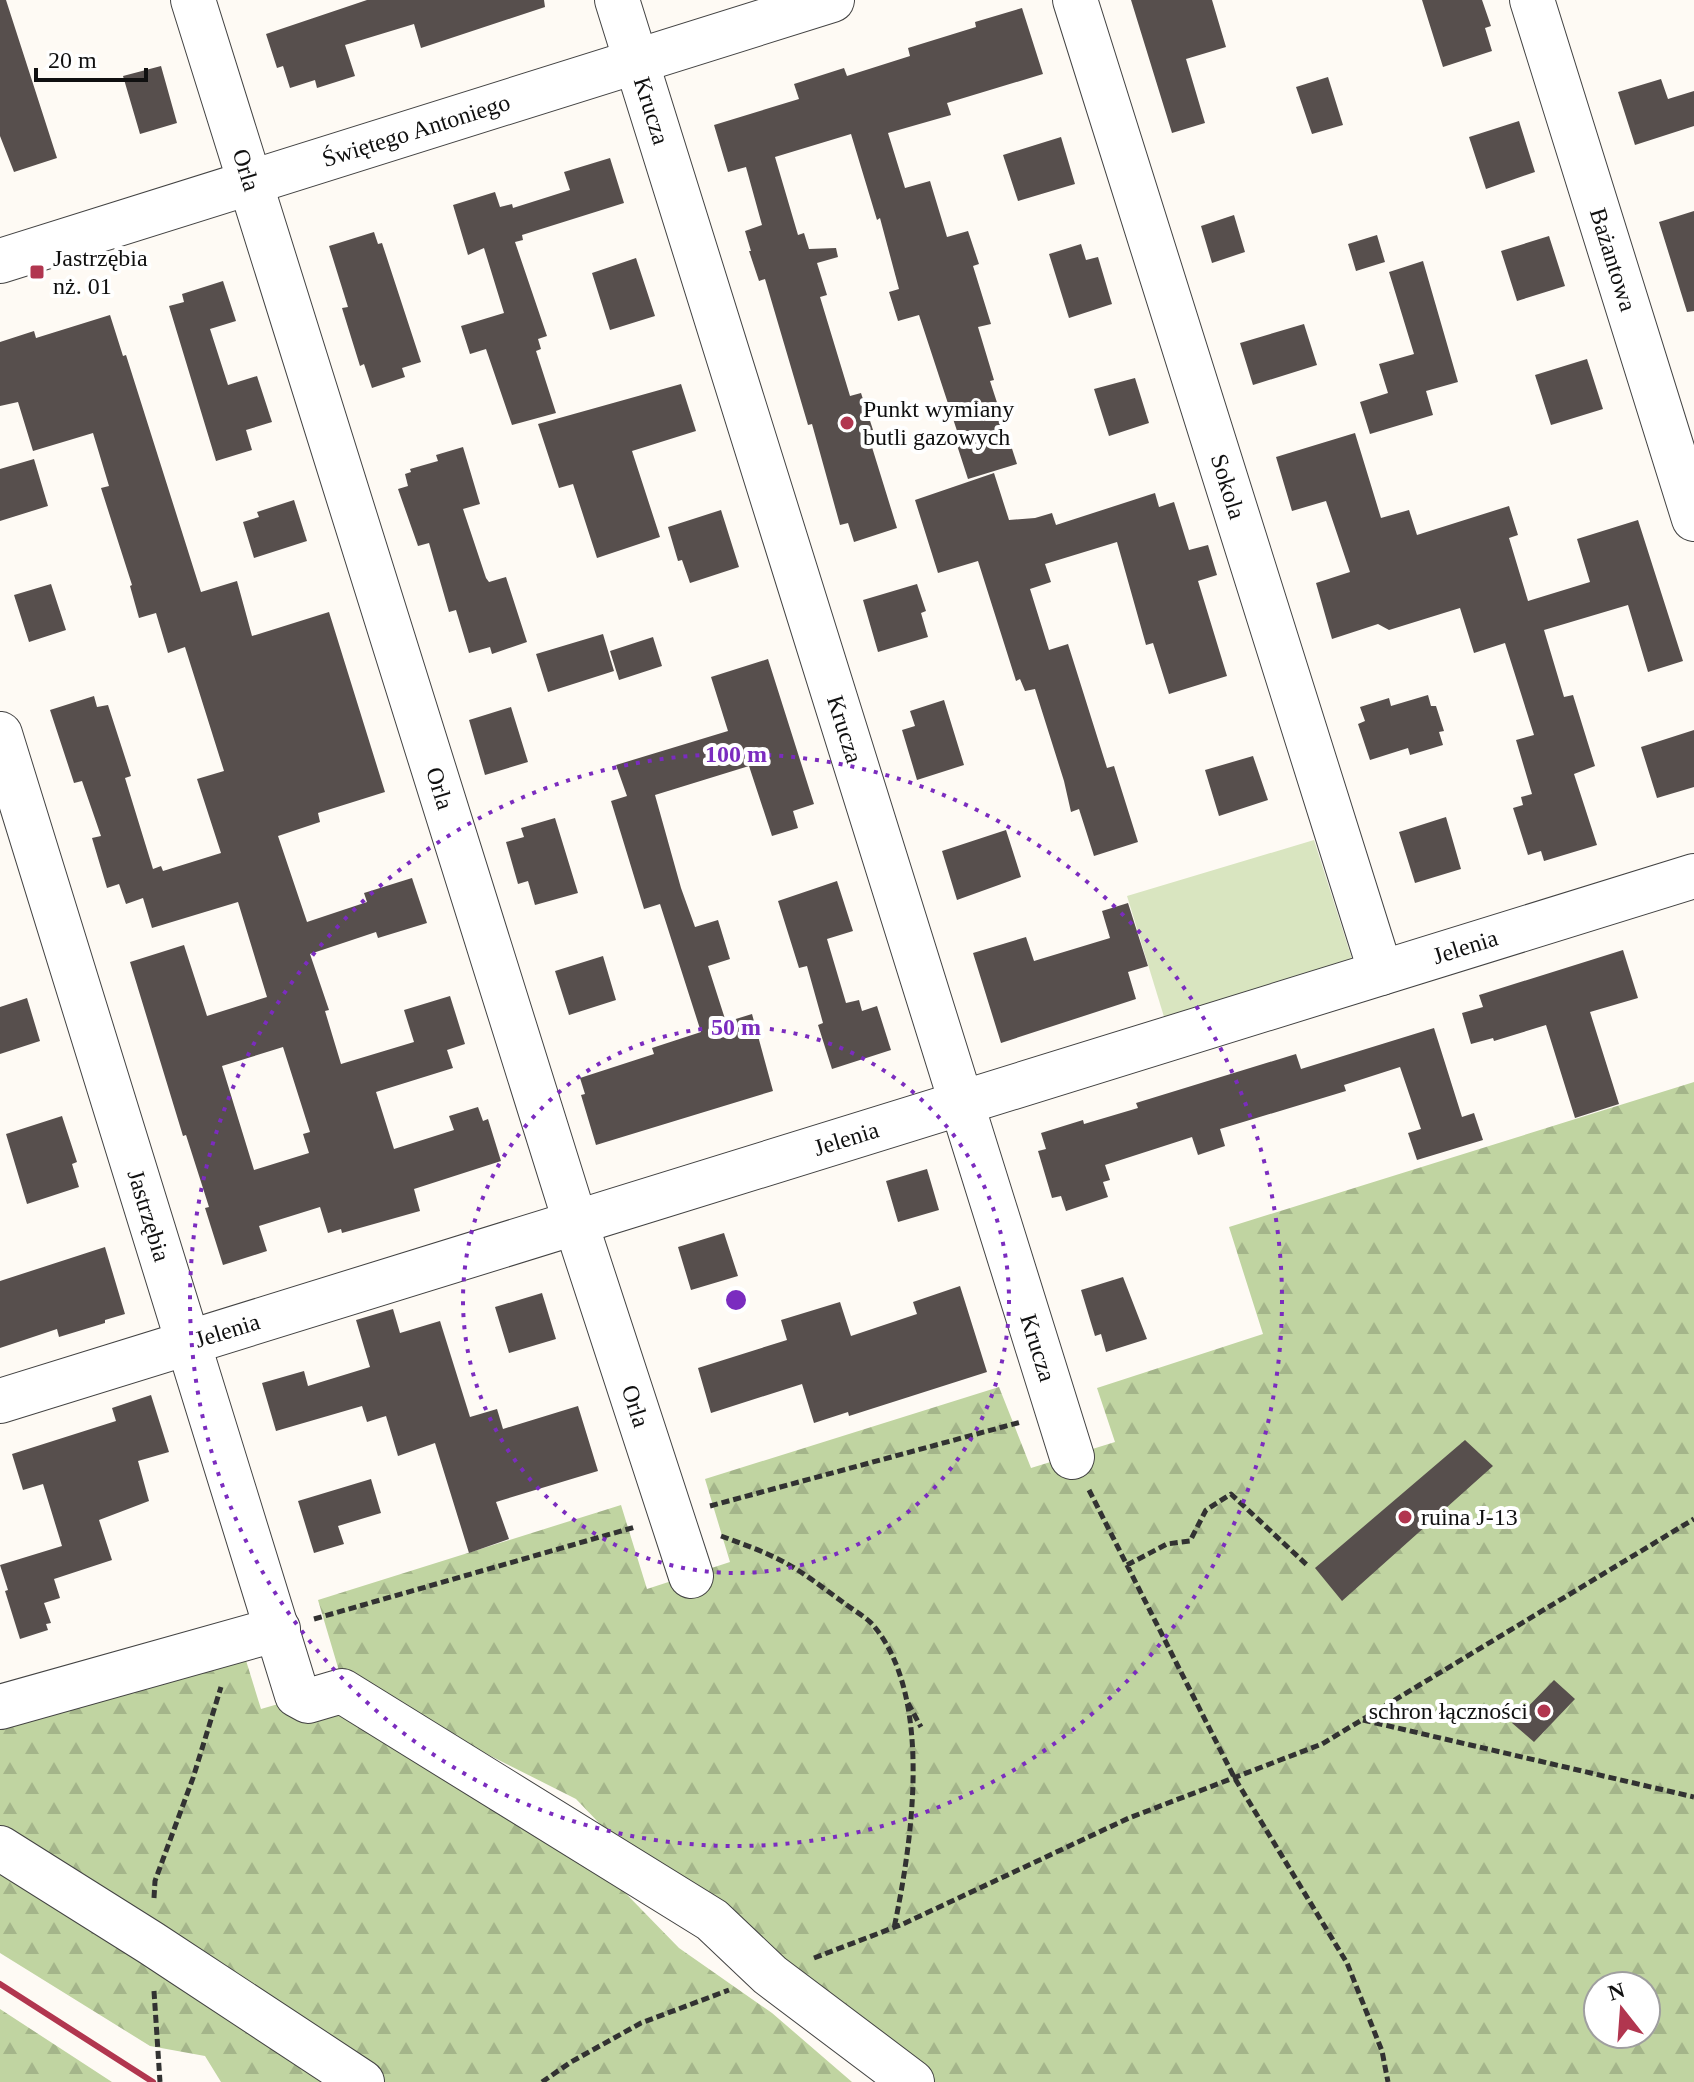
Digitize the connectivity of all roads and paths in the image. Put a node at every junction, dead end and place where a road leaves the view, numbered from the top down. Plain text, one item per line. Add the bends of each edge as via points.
1 (193, 0) edge
2 (617, 0) edge
3 (832, 0) edge
4 (1075, 0) edge
5 (1532, 0) edge
6 (636, 59) junction
7 (250, 181) junction
8 (0, 261) edge
9 (1694, 519) edge
10 (0, 734) edge
11 (1694, 876) edge
12 (1381, 973) junction
13 (961, 1105) junction
14 (576, 1224) junction
15 (188, 1345) junction
16 (0, 1401) edge
17 (1072, 1457) joint
18 (672, 1516) junction
19 (1694, 1519) edge
20 (1127, 1565) junction
21 (1308, 1566) dead end
22 (691, 1576) dead end
23 (261, 1634) junction
24 (906, 1698) junction
25 (0, 1707) edge
26 (1362, 1720) junction
27 (921, 1727) dead end
28 (1234, 1777) junction
29 (1694, 1797) edge
30 (0, 1848) edge
31 (894, 1928) junction
32 (151, 1943) junction
33 (770, 1975) junction
34 (160, 2082) edge
35 (362, 2082) edge
36 (542, 2082) edge
37 (912, 2082) edge
38 (1388, 2082) edge

1 - 7 street, Orla
2 - 6 street, Krucza
3 - 6 street, Świętego Antoniego
4 - 12 street, Sokola
5 - 9 street, Bażantowa
6 - 7 street, Świętego Antoniego
6 - 13 street, Krucza
7 - 8 street, Świętego Antoniego
7 - 14 street, Orla
10 - 15 street, Jastrzębia
11 - 12 street, Jelenia
12 - 13 street, Jelenia
13 - 14 street, Jelenia
13 - 17 street, Krucza
14 - 15 street, Jelenia
14 - 18 street, Orla
15 - 16 street, Jelenia
15 - 23 street, Jastrzębia
17 - 20 path
18 - 22 street, Orla
18 - 24 path via 780,1559 872,1624 890,1652
19 - 26 path
20 - 21 path via 1167,1544 1190,1541 1206,1510 1231,1494
20 - 28 path
23 - 25 street
23 - 32 path via 222,1685 155,1881
23 - 33 street, Jastrzębia via 297,1695 308,1701 342,1691 712,1920
24 - 27 path
24 - 31 path via 914,1765 912,1820
26 - 28 path via 1322,1744
26 - 29 path
28 - 31 path via 1129,1818
28 - 38 path via 1347,1963 1382,2051
30 - 32 street
31 - 33 path
32 - 34 path
32 - 35 street
33 - 36 path via 641,2023
33 - 37 street

